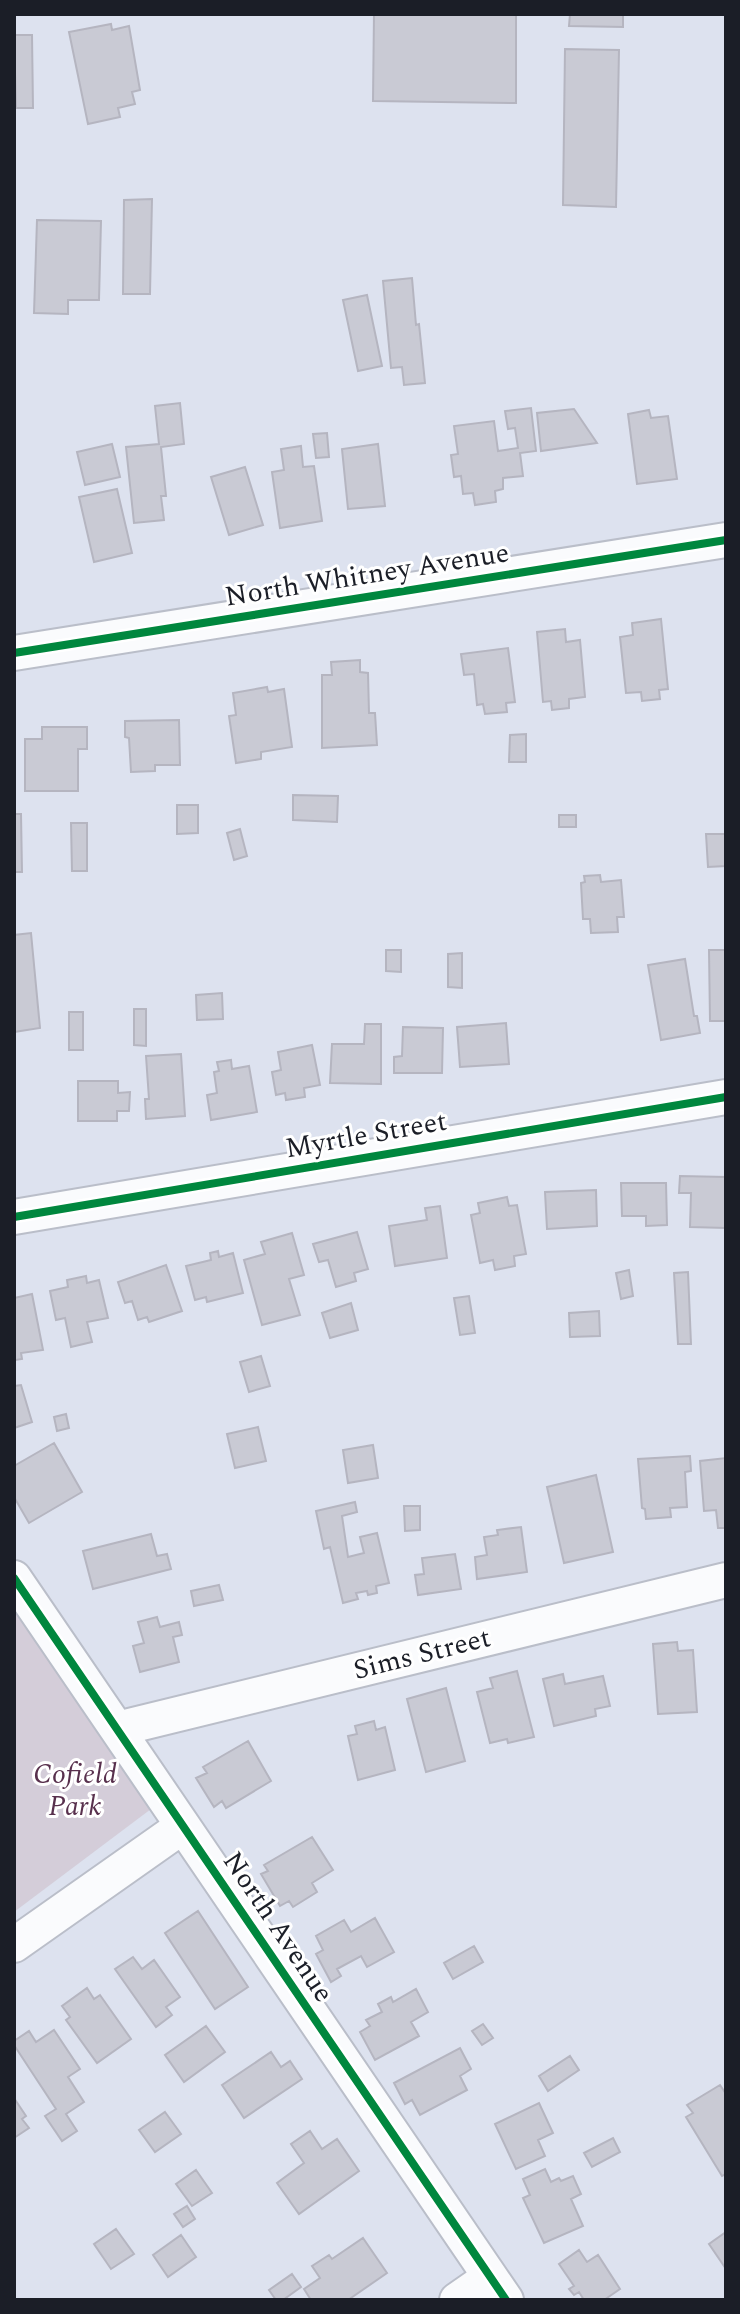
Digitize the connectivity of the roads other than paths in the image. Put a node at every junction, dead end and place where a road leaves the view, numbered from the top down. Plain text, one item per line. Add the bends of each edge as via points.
1 (726, 540) edge
2 (14, 653) edge
3 (726, 1097) edge
4 (14, 1217) edge
5 (14, 1578) edge
6 (726, 1580) edge
7 (117, 1729) junction
8 (183, 1826) junction
9 (14, 1945) edge
10 (498, 2289) edge
11 (457, 2300) edge

1 - 2 street, North Whitney Avenue
3 - 4 street, Myrtle Street
5 - 7 street, North Avenue
6 - 7 street, Sims Street
7 - 8 street, North Avenue
8 - 9 street
8 - 10 street, North Avenue
10 - 11 street

